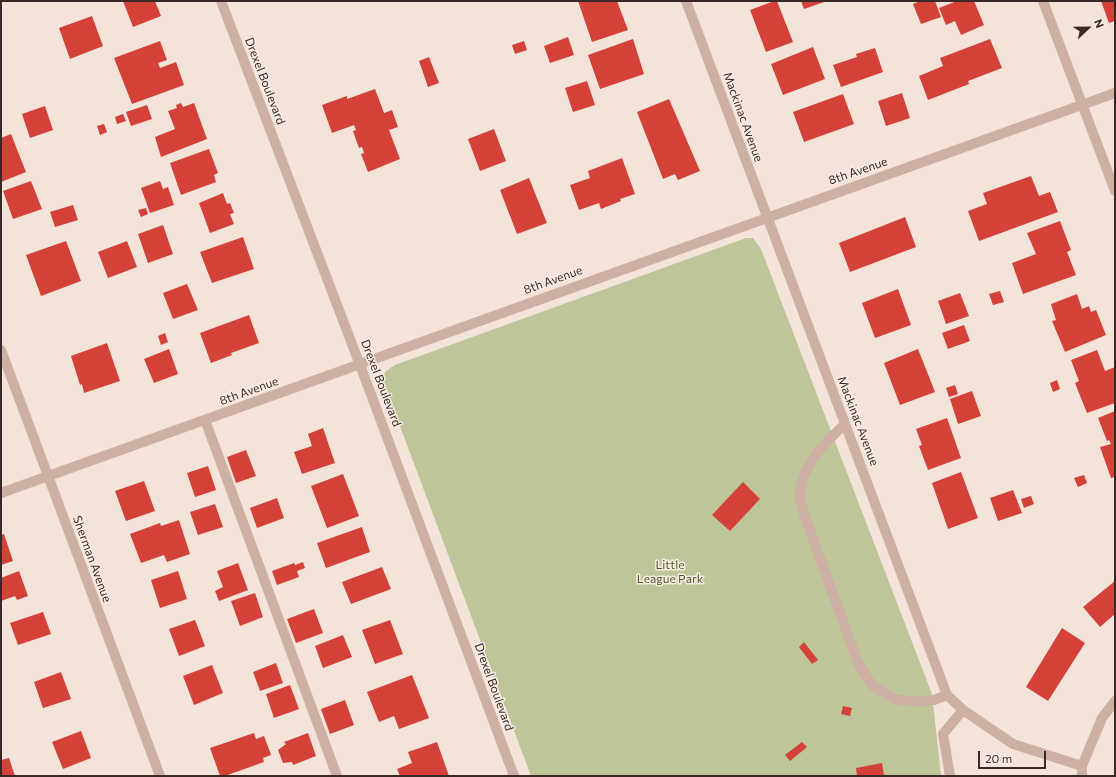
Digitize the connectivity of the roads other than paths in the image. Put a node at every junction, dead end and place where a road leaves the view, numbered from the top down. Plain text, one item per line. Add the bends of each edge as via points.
1 (221, 1) edge
2 (686, 1) edge
3 (1043, 1) edge
4 (1115, 93) edge
5 (1083, 105) junction
6 (1115, 191) edge
7 (766, 217) junction
8 (1, 350) edge
9 (360, 365) junction
10 (205, 420) junction
11 (845, 424) junction
12 (48, 476) junction
13 (1, 493) edge
14 (947, 694) junction
15 (1115, 701) edge
16 (963, 710) junction
17 (1082, 771) edge
18 (160, 776) edge
19 (337, 776) edge
20 (514, 776) edge
21 (950, 776) edge

1 - 9 street, Drexel Boulevard
2 - 7 street, Mackinac Avenue
3 - 5 street
4 - 5 street, 8th Avenue
5 - 6 street
5 - 7 street, 8th Avenue
7 - 9 street, 8th Avenue
7 - 11 street, Mackinac Avenue
8 - 12 street, Sherman Avenue
9 - 10 street, 8th Avenue
9 - 20 street, Drexel Boulevard
10 - 12 street, 8th Avenue
10 - 19 street
11 - 14 street, Mackinac Avenue
11 - 14 street via 824,444 813,459 804,474 800,494 805,517 858,662 871,684 894,700 917,702 934,700
12 - 13 street, 8th Avenue
12 - 18 street, Sherman Avenue
14 - 16 street, Mackinac Avenue
15 - 17 street via 1102,718
16 - 17 street, Mackinac Avenue via 1013,744
16 - 21 street via 943,734

